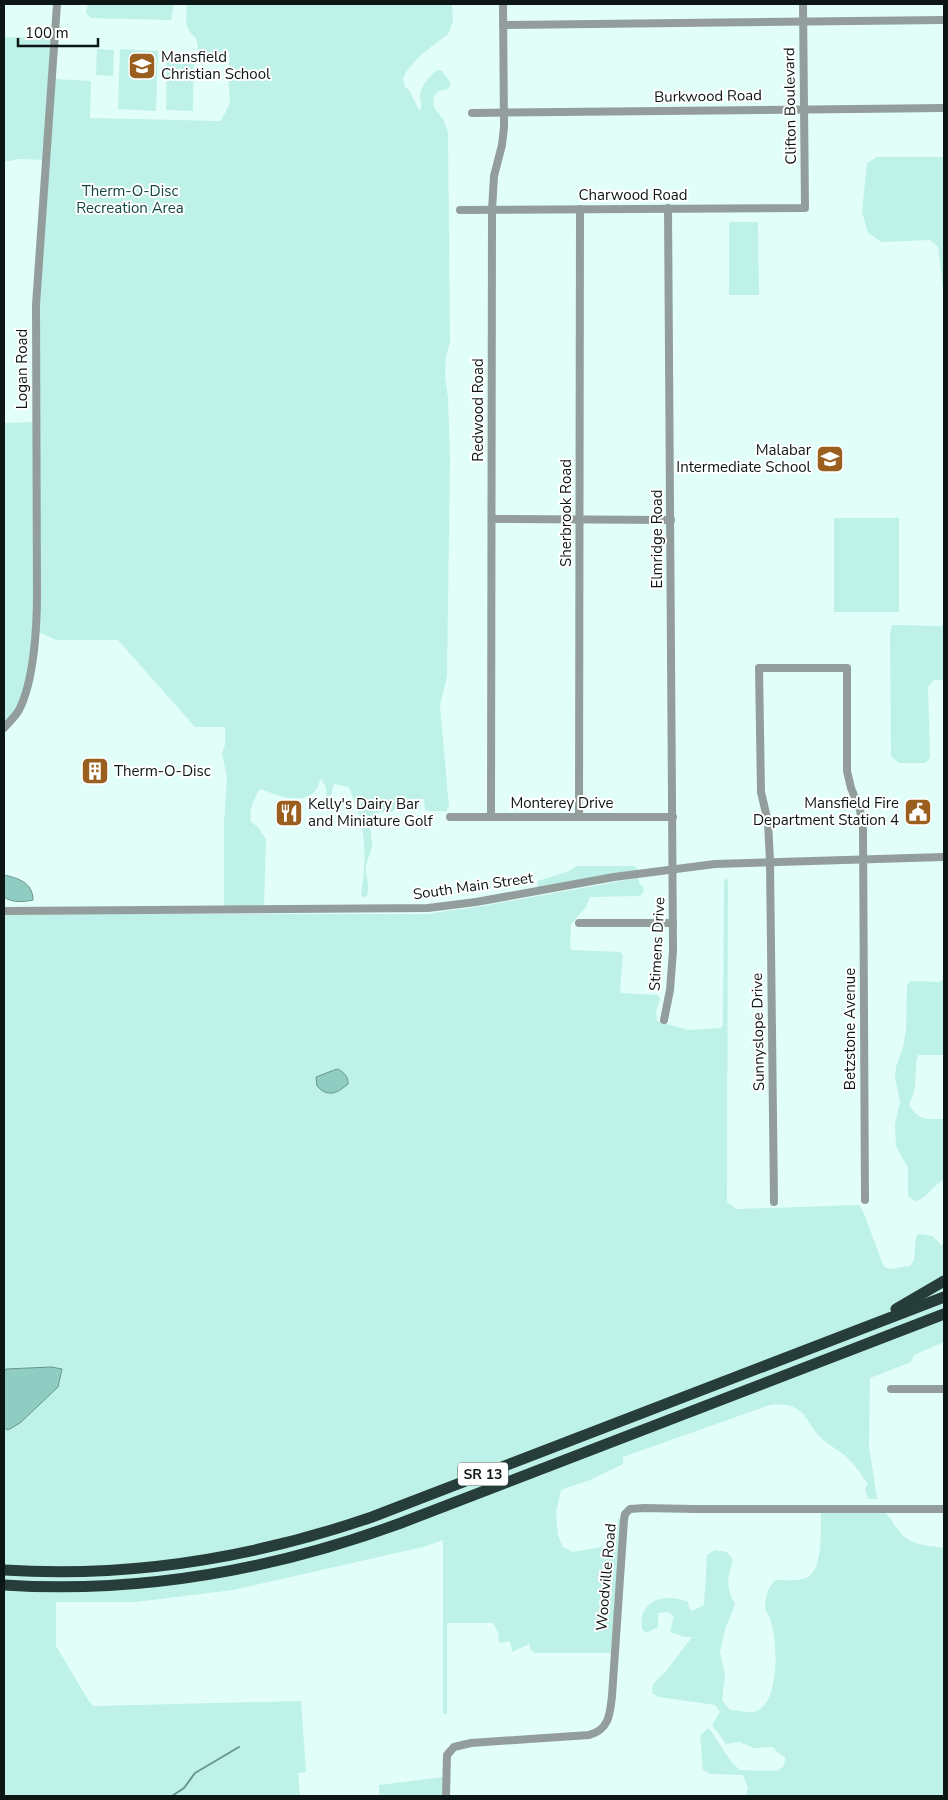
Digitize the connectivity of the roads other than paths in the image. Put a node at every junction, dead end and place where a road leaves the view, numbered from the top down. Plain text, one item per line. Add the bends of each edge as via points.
1 (57, 4) edge
2 (503, 4) edge
3 (803, 4) edge
4 (944, 20) edge
5 (803, 21) junction
6 (503, 25) junction
7 (944, 108) edge
8 (804, 109) junction
9 (472, 113) dead end
10 (504, 113) junction
11 (668, 208) junction
12 (805, 208) joint
13 (580, 209) junction
14 (460, 210) dead end
15 (492, 210) junction
16 (492, 519) junction
17 (579, 519) junction
18 (670, 520) junction
19 (759, 668) joint
20 (4, 728) edge
21 (491, 817) junction
22 (579, 817) junction
23 (673, 817) junction
24 (450, 818) dead end
25 (944, 857) edge
26 (863, 859) junction
27 (770, 861) junction
28 (673, 869) junction
29 (4, 911) edge
30 (579, 923) dead end
31 (673, 923) junction
32 (664, 1020) dead end
33 (865, 1200) dead end
34 (774, 1202) dead end
35 (944, 1281) edge
36 (944, 1297) edge
37 (944, 1314) edge
38 (944, 1323) edge
39 (854, 1349) junction
40 (782, 1360) junction
41 (891, 1389) dead end
42 (944, 1389) edge
43 (944, 1510) edge
44 (4, 1570) edge
45 (4, 1585) edge
46 (446, 1796) edge

1 - 20 street, Logan Road via 36,297 37,622 24,696 16,715
2 - 6 street, Redwood Road
3 - 5 street, Clifton Boulevard
4 - 5 street
5 - 6 street
5 - 8 street, Clifton Boulevard
6 - 10 street, Redwood Road
7 - 8 street, Burkwood Road
8 - 10 street, Burkwood Road
8 - 12 street, Clifton Boulevard
9 - 10 street, Burkwood Road
10 - 15 street, Redwood Road
11 - 12 street, Charwood Road
11 - 13 street, Charwood Road
11 - 18 street, Elmridge Road
13 - 15 street, Charwood Road
13 - 17 street, Sherbrook Road
14 - 15 street, Charwood Road
15 - 16 street, Redwood Road
16 - 17 street
16 - 21 street, Redwood Road
17 - 18 street
17 - 22 street, Sherbrook Road
18 - 23 street, Elmridge Road
19 - 26 street, Betzstone Avenue via 847,668 847,770 862,819
19 - 27 street, Sunnyslope Drive via 760,786 768,822
21 - 22 street, Monterey Drive
21 - 24 street, Monterey Drive
22 - 23 street, Monterey Drive
23 - 28 street, Elmridge Road
25 - 26 street, South Main Street
26 - 27 street, South Main Street
26 - 33 street, Betzstone Avenue
27 - 28 street, South Main Street
27 - 34 street, Sunnyslope Drive
28 - 29 street, South Main Street via 428,908
28 - 31 street, Stimens Drive
30 - 31 street
31 - 32 street, Stimens Drive via 672,979
35 - 40 highway via 889,1312 807,1346
36 - 40 highway, SR 13
37 - 39 highway, SR 13
38 - 39 highway
39 - 45 highway, SR 13 via 401,1523 304,1555 165,1582 72,1588
40 - 44 highway, SR 13 via 372,1517 301,1540 241,1554 152,1567 74,1572
41 - 42 street
43 - 46 street, Woodville Road via 630,1510 624,1520 612,1696 604,1727 589,1735 458,1745 447,1754

